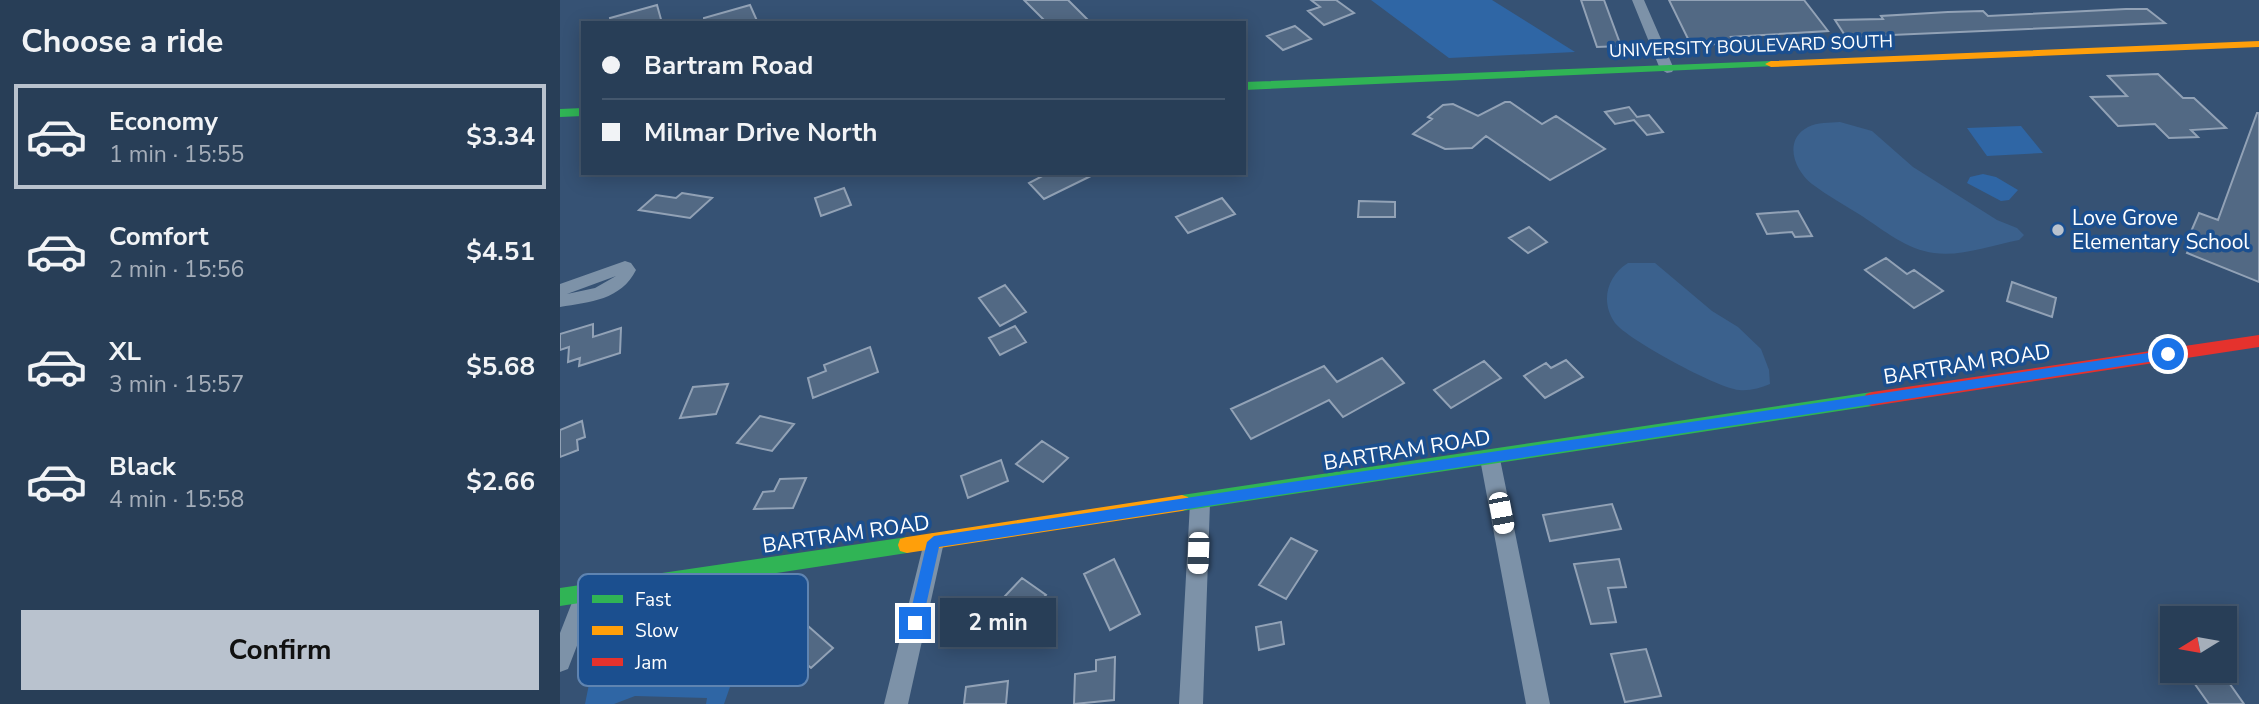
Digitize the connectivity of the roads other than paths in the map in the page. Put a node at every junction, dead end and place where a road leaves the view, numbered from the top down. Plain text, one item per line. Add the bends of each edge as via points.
1 (1638, 0) edge
2 (2259, 44) edge
3 (1667, 69) junction
4 (1246, 86) edge
5 (581, 112) edge
6 (560, 113) edge
7 (560, 290) edge
8 (560, 301) edge
9 (2259, 341) edge
10 (1490, 458) junction
11 (1200, 503) junction
12 (934, 542) junction
13 (720, 574) edge
14 (578, 595) edge
15 (560, 597) edge
16 (578, 615) edge
17 (560, 661) edge
18 (896, 704) edge
19 (1192, 704) edge
20 (1538, 704) edge

1 - 3 street
2 - 3 street, UNIVERSITY BOULEVARD SOUTH
3 - 4 street, UNIVERSITY BOULEVARD SOUTH
5 - 6 street
7 - 8 street via 615,269 628,270 612,288
9 - 10 street, BARTRAM ROAD
10 - 11 street, BARTRAM ROAD
10 - 20 street
11 - 12 street, BARTRAM ROAD
11 - 19 street
12 - 13 street, BARTRAM ROAD
12 - 18 street
14 - 15 street, BARTRAM ROAD
16 - 17 street

